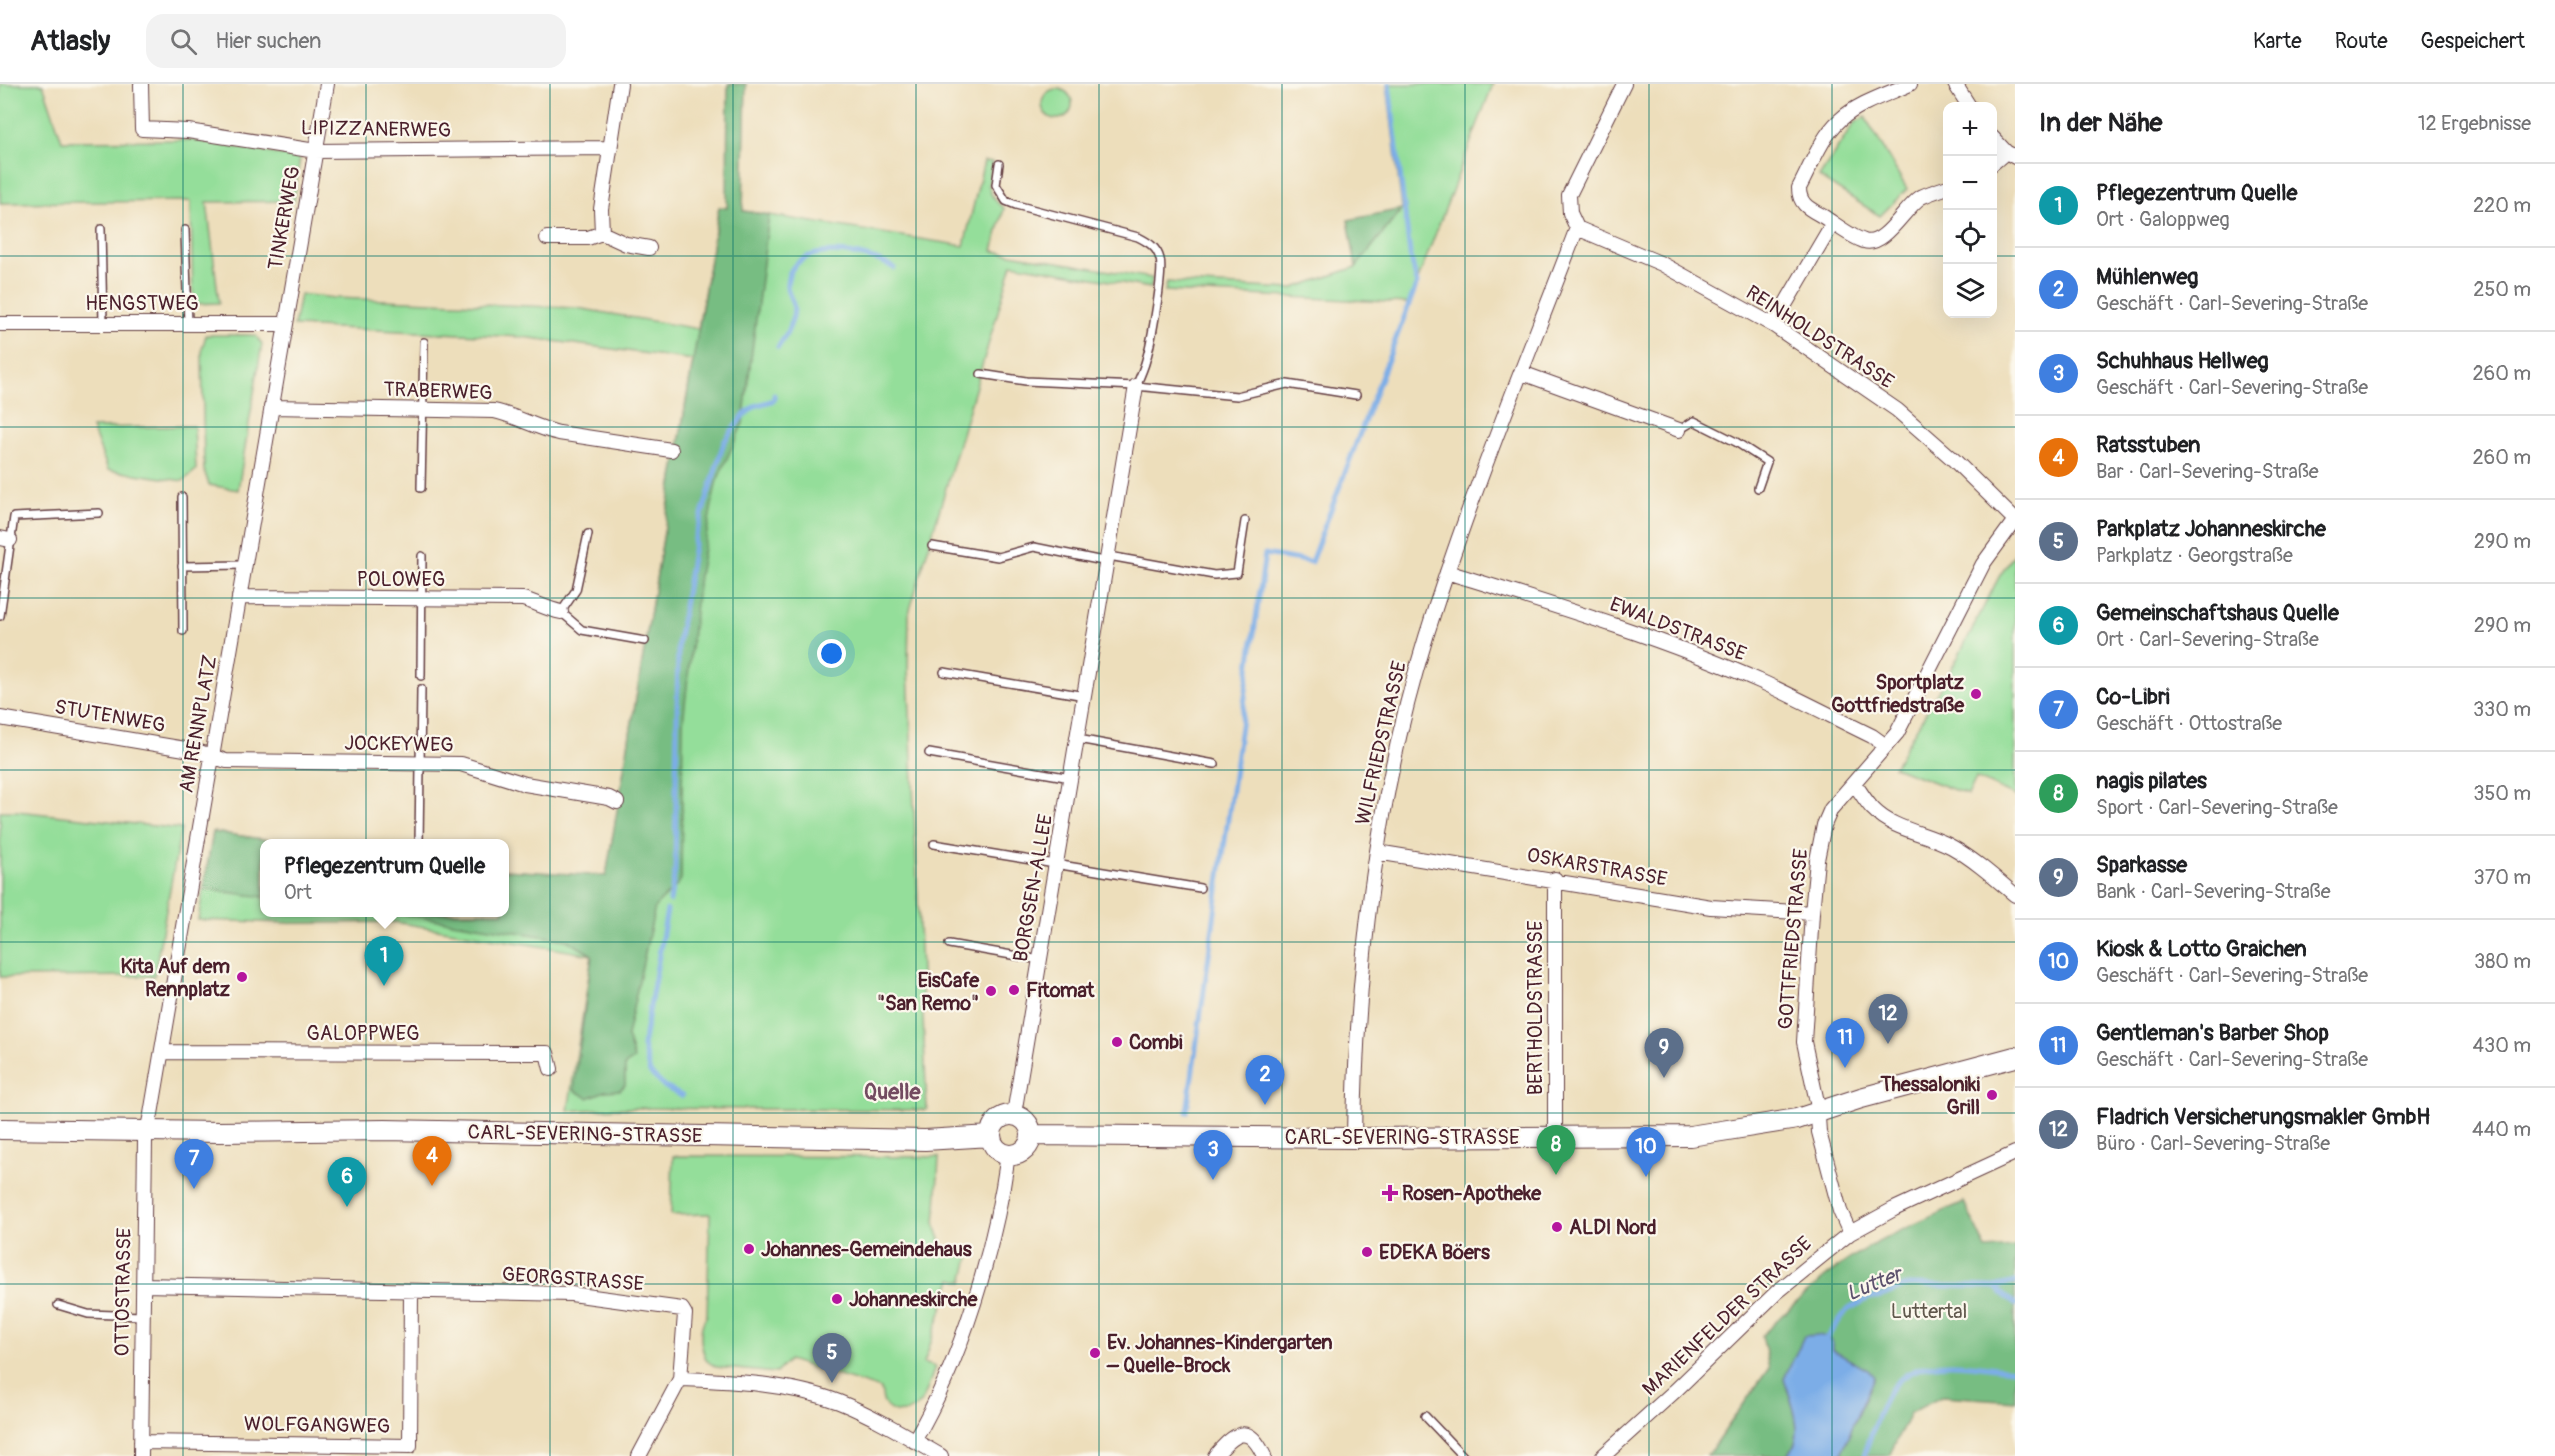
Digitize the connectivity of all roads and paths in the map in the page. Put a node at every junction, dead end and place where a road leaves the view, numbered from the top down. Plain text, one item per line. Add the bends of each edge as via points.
1 (141, 84) edge
2 (327, 84) edge
3 (620, 84) edge
4 (1624, 84) edge
5 (1910, 84) edge
6 (1955, 84) edge
7 (1966, 102) edge
8 (1997, 142) edge
9 (611, 148) junction
10 (316, 151) junction
11 (2010, 154) edge
12 (999, 164) dead end
13 (1943, 189) edge
14 (1833, 224) junction
15 (1576, 228) junction
16 (101, 229) dead end
17 (185, 230) dead end
18 (602, 233) junction
19 (547, 238) dead end
20 (649, 248) dead end
21 (188, 322) junction
22 (103, 323) junction
23 (0, 324) edge
24 (285, 324) junction
25 (1773, 325) junction
26 (424, 342) dead end
27 (1521, 373) junction
28 (981, 374) dead end
29 (1137, 386) junction
30 (1356, 395) dead end
31 (271, 408) junction
32 (423, 410) junction
33 (1679, 430) joint
34 (671, 450) dead end
35 (421, 488) dead end
36 (1758, 488) dead end
37 (182, 497) dead end
38 (99, 513) dead end
39 (2015, 520) edge
40 (1245, 521) dead end
41 (588, 534) dead end
42 (5, 539) edge
43 (932, 546) dead end
44 (422, 556) dead end
45 (1109, 559) junction
46 (182, 566) junction
47 (244, 566) junction
48 (1447, 572) junction
49 (239, 597) junction
50 (423, 598) junction
51 (561, 612) junction
52 (0, 616) edge
53 (183, 631) dead end
54 (645, 641) dead end
55 (944, 672) dead end
56 (421, 676) dead end
57 (421, 689) dead end
58 (1085, 696) junction
59 (0, 718) edge
60 (1078, 739) junction
61 (1886, 746) junction
62 (929, 753) dead end
63 (212, 757) junction
64 (419, 762) junction
65 (1215, 764) dead end
66 (1071, 778) junction
67 (1854, 783) junction
68 (617, 802) dead end
69 (419, 839) edge
70 (934, 844) dead end
71 (1377, 852) junction
72 (1058, 864) junction
73 (1555, 879) junction
74 (1200, 888) dead end
75 (2015, 895) edge
76 (1812, 913) junction
77 (949, 944) dead end
78 (1040, 960) junction
79 (162, 1052) junction
80 (2015, 1057) edge
81 (551, 1069) dead end
82 (1818, 1112) junction
83 (1014, 1114) junction
84 (0, 1129) edge
85 (147, 1130) junction
86 (1032, 1135) junction
87 (991, 1136) junction
88 (1354, 1137) junction
89 (1555, 1137) junction
90 (2015, 1153) edge
91 (1008, 1155) junction
92 (1850, 1233) junction
93 (142, 1285) junction
94 (411, 1291) junction
95 (58, 1305) dead end
96 (142, 1316) junction
97 (680, 1379) junction
98 (1425, 1416) dead end
99 (914, 1441) junction
100 (141, 1449) edge
101 (639, 1456) edge
102 (941, 1456) edge
103 (1215, 1456) edge
104 (1264, 1456) edge
105 (1463, 1456) edge
106 (1603, 1456) edge

1 - 10 street, LIPIZZANERWEG via 142,129 188,131
2 - 10 street, TINKERWEG
3 - 9 street
4 - 15 street via 1569,195
5 - 14 street via 1840,120 1798,188 1803,205
6 - 7 street
8 - 11 street
9 - 10 street, LIPIZZANERWEG
9 - 18 street via 601,209
10 - 24 street, TINKERWEG
12 - 29 lane, BORGSEN-ALLEE via 996,185 1006,201 1138,237 1158,253 1162,265 1159,285 1147,358
13 - 14 street via 1922,197 1874,242 1864,241
14 - 25 street
15 - 25 street, REINHOLDSTRASSE via 1662,264
15 - 27 street, WILFRIEDSTRASSE
16 - 22 lane
17 - 21 lane
18 - 19 street via 588,238
18 - 20 street
21 - 22 street, HENGSTWEG
21 - 24 street, HENGSTWEG
22 - 23 street, HENGSTWEG
24 - 31 street, AM RENNPLATZ
25 - 39 street, REINHOLDSTRASSE via 1896,410
26 - 32 lane
27 - 33 street
27 - 48 street, WILFRIEDSTRASSE
28 - 29 lane via 1026,381
29 - 30 lane via 1237,396 1287,384
29 - 45 street, BORGSEN-ALLEE
31 - 32 street, TRABERWEG
31 - 47 street, AM RENNPLATZ
32 - 34 street, TRABERWEG via 494,411 559,433
32 - 35 lane
33 - 36 lane via 1694,421 1767,462
37 - 46 lane
38 - 42 lane via 14,517
39 - 61 street, GOTTFRIEDSTRASSE via 1983,564 1907,717
40 - 45 lane via 1237,573 1214,575
41 - 51 lane via 576,590
42 - 52 lane via 9,557
43 - 45 lane via 998,557 1034,547
44 - 50 lane
45 - 58 street, BORGSEN-ALLEE
46 - 47 lane
46 - 53 lane
47 - 49 street, AM RENNPLATZ
48 - 61 street, EWALDSTRASSE via 1610,623 1707,660 1762,682
48 - 71 street, WILFRIEDSTRASSE via 1409,702
49 - 50 street, POLOWEG
49 - 63 street, AM RENNPLATZ
50 - 51 street, POLOWEG via 523,599
50 - 56 lane
51 - 54 lane via 582,630
55 - 58 lane
57 - 64 lane
58 - 60 street, BORGSEN-ALLEE
59 - 63 street, STUTENWEG via 197,751
60 - 65 lane
60 - 66 street, BORGSEN-ALLEE
61 - 67 street, GOTTFRIEDSTRASSE
62 - 66 lane
63 - 64 street, JOCKEYWEG via 226,761
63 - 79 street, AM RENNPLATZ
64 - 68 street, JOCKEYWEG via 461,764 525,784
64 - 69 lane
66 - 72 street, BORGSEN-ALLEE
67 - 75 street via 1873,809 1890,823 1952,847
67 - 76 street, GOTTFRIEDSTRASSE via 1831,810 1824,825 1816,860
70 - 72 lane
71 - 73 street, OSKARSTRASSE
71 - 88 street, WILFRIEDSTRASSE via 1360,988
72 - 74 lane
72 - 78 street, BORGSEN-ALLEE
73 - 76 street, OSKARSTRASSE via 1711,907
73 - 89 street, BERTHOLDSTRASSE
76 - 82 street, GOTTFRIEDSTRASSE via 1804,1029
77 - 78 lane
78 - 83 street, BORGSEN-ALLEE
79 - 81 street, GALOPPWEG via 547,1053
79 - 85 street, AM RENNPLATZ
80 - 82 street, CARL-SEVERING-STRASSE
82 - 89 street, CARL-SEVERING-STRASSE via 1775,1124 1707,1134
82 - 92 street, GOTTFRIEDSTRASSE via 1819,1132 1840,1211
83 - 86 street via 1025,1119
83 - 87 street via 997,1120
84 - 85 street, CARL-SEVERING-STRASSE
85 - 87 street, CARL-SEVERING-STRASSE via 385,1130 925,1140
85 - 93 street, OTTOSTRASSE
86 - 88 street, CARL-SEVERING-STRASSE
86 - 91 street via 1021,1152
87 - 91 street via 998,1150
88 - 89 street, CARL-SEVERING-STRASSE
90 - 92 street, MARIENFELDER STRASSE
91 - 99 street via 981,1277 939,1397
92 - 106 street, MARIENFELDER STRASSE via 1777,1292
93 - 94 street, GEORGSTRASSE
93 - 96 street, OTTOSTRASSE
94 - 97 street, GEORGSTRASSE via 571,1294 682,1309 685,1314
94 - 100 street, WOLFGANGWEG via 410,1446
95 - 96 lane via 88,1314
96 - 100 street, OTTOSTRASSE
97 - 99 street via 789,1388 818,1395 864,1413
97 - 101 street
98 - 105 lane
99 - 102 street
103 - 104 street via 1232,1437 1244,1434 1253,1438

